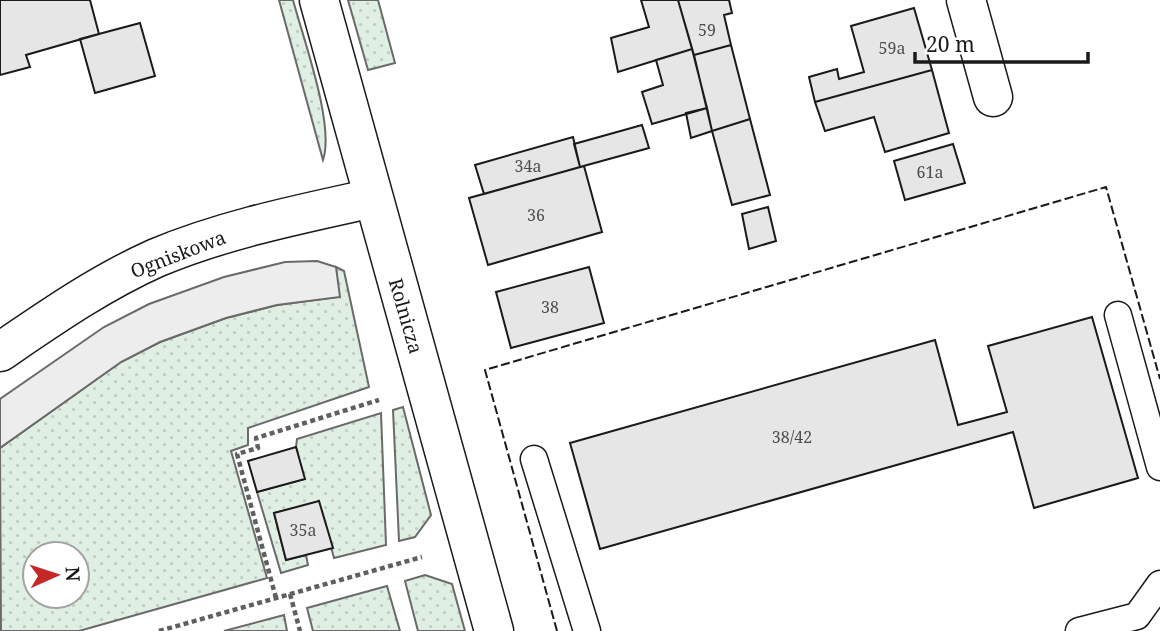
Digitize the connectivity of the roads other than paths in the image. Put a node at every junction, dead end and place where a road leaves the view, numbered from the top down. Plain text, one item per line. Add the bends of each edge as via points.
1 (319, 0) edge
2 (966, 0) edge
3 (993, 97) dead end
4 (373, 198) junction
5 (1118, 315) dead end
6 (0, 352) edge
7 (534, 459) dead end
8 (1160, 467) edge
9 (1160, 584) edge
10 (1139, 623) edge
11 (494, 631) edge
12 (587, 631) edge
13 (1079, 631) edge

1 - 4 street, Rolnicza
2 - 3 street
4 - 6 street, Ogniskowa via 204,240 155,259 74,302
4 - 11 street, Rolnicza
5 - 8 lane
7 - 12 lane
9 - 10 lane
10 - 13 lane

